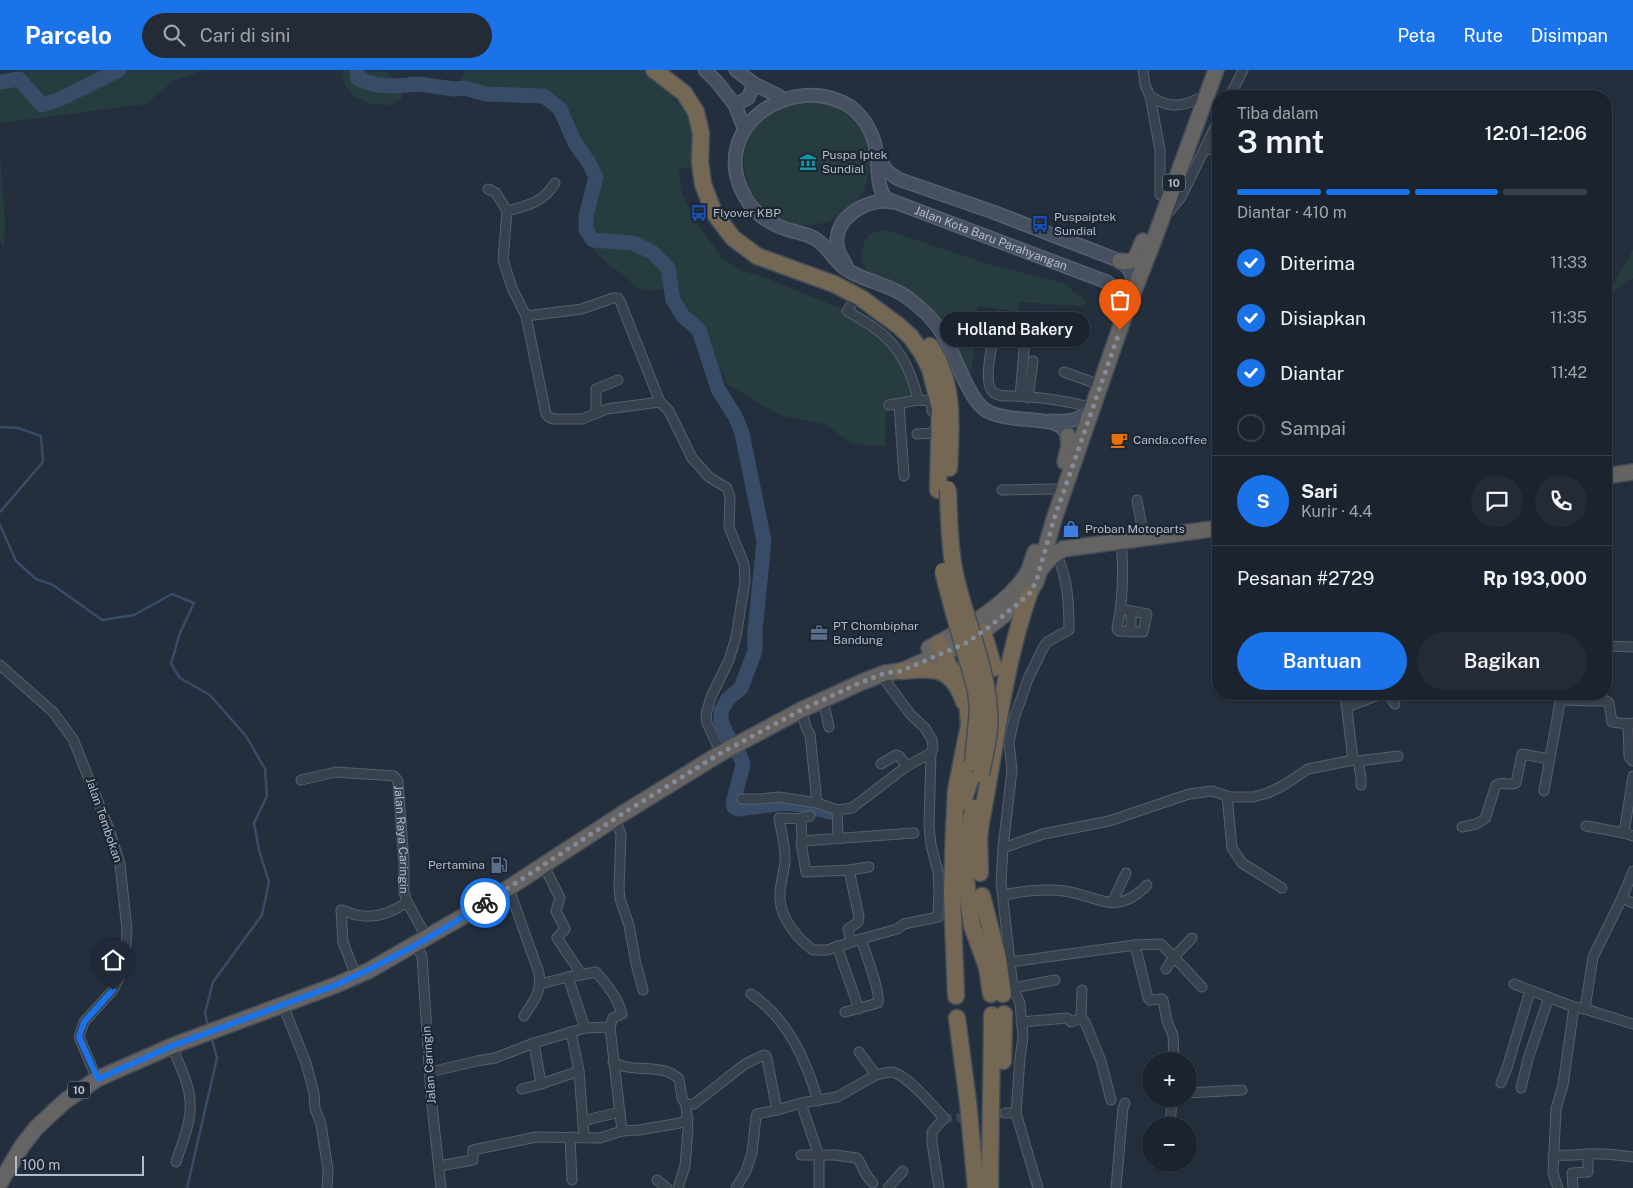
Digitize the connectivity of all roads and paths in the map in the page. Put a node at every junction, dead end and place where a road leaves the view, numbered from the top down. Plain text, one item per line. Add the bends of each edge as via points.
1 (654, 70) edge
2 (668, 70) edge
3 (705, 70) edge
4 (736, 70) edge
5 (1143, 70) edge
6 (1208, 70) edge
7 (1216, 70) edge
8 (1243, 70) edge
9 (754, 84) junction
10 (1233, 90) edge
11 (778, 96) junction
12 (1150, 96) junction
13 (1197, 99) junction
14 (735, 106) junction
15 (744, 128) junction
16 (1212, 132) edge
17 (1204, 147) junction
18 (1212, 150) edge
19 (876, 151) junction
20 (554, 183) dead end
21 (488, 189) dead end
22 (1160, 196) junction
23 (895, 202) junction
24 (507, 210) junction
25 (1160, 222) junction
26 (1120, 261) junction
27 (868, 280) junction
28 (857, 296) junction
29 (1132, 296) junction
30 (1126, 312) junction
31 (526, 316) junction
32 (999, 316) dead end
33 (1024, 319) dead end
34 (1033, 361) dead end
35 (1064, 372) dead end
36 (618, 380) dead end
37 (1100, 385) junction
38 (1024, 397) junction
39 (918, 400) junction
40 (660, 402) junction
41 (899, 404) junction
42 (889, 405) dead end
43 (1092, 408) junction
44 (596, 413) junction
45 (1024, 418) junction
46 (932, 433) junction
47 (917, 434) dead end
48 (1068, 436) joint
49 (931, 462) dead end
50 (1633, 472) edge
51 (1612, 475) edge
52 (904, 476) dead end
53 (943, 489) junction
54 (1057, 489) junction
55 (1002, 490) dead end
56 (1137, 500) dead end
57 (1051, 529) junction
58 (1212, 529) edge
59 (1144, 538) junction
60 (1121, 541) junction
61 (1060, 552) junction
62 (1040, 570) junction
63 (1029, 594) junction
64 (1121, 609) junction
65 (1131, 612) junction
66 (980, 626) junction
67 (1131, 632) junction
68 (1612, 646) edge
69 (1633, 647) edge
70 (941, 648) junction
71 (0, 665) edge
72 (994, 666) junction
73 (891, 671) junction
74 (960, 691) junction
75 (823, 700) junction
76 (1346, 700) edge
77 (1365, 700) edge
78 (1392, 700) edge
79 (1562, 700) edge
80 (1602, 700) edge
81 (1395, 704) dead end
82 (1347, 707) junction
83 (801, 710) junction
84 (969, 718) junction
85 (1630, 724) edge
86 (1005, 726) junction
87 (829, 727) dead end
88 (1631, 741) edge
89 (724, 752) junction
90 (931, 753) junction
91 (1398, 756) dead end
92 (1549, 759) junction
93 (1356, 761) junction
94 (1633, 761) edge
95 (881, 764) dead end
96 (907, 766) junction
97 (976, 774) junction
98 (1633, 776) edge
99 (301, 780) dead end
100 (1361, 785) dead end
101 (1544, 791) dead end
102 (1227, 796) junction
103 (742, 799) dead end
104 (817, 803) junction
105 (837, 810) junction
106 (614, 820) junction
107 (1586, 826) dead end
108 (1462, 827) dead end
109 (954, 831) junction
110 (1624, 832) junction
111 (914, 833) dead end
112 (1633, 836) edge
113 (838, 838) junction
114 (802, 841) junction
115 (1003, 848) junction
116 (544, 866) junction
117 (869, 867) dead end
118 (849, 870) junction
119 (1633, 871) edge
120 (980, 873) dead end
121 (1126, 873) dead end
122 (1147, 886) dead end
123 (509, 888) junction
124 (1282, 888) dead end
125 (1002, 895) junction
126 (982, 896) dead end
127 (1622, 898) junction
128 (407, 902) junction
129 (1112, 903) junction
130 (1633, 903) edge
131 (1192, 938) dead end
132 (861, 939) junction
133 (421, 941) junction
134 (852, 942) junction
135 (1135, 945) junction
136 (837, 946) junction
137 (1174, 956) junction
138 (1010, 962) junction
139 (1166, 969) dead end
140 (582, 975) junction
141 (356, 976) junction
142 (568, 977) junction
143 (1055, 980) dead end
144 (540, 984) junction
145 (1514, 984) dead end
146 (1202, 987) dead end
147 (643, 990) dead end
148 (1082, 990) dead end
149 (1530, 990) junction
150 (1002, 992) junction
151 (751, 994) dead end
152 (956, 996) dead end
153 (1549, 997) junction
154 (284, 1005) junction
155 (1574, 1007) junction
156 (859, 1009) junction
157 (1585, 1009) junction
158 (845, 1012) dead end
159 (998, 1015) dead end
160 (524, 1016) dead end
161 (957, 1018) dead end
162 (1081, 1018) junction
163 (1021, 1022) junction
164 (1633, 1024) edge
165 (610, 1027) junction
166 (585, 1028) junction
167 (571, 1032) junction
168 (534, 1043) junction
169 (172, 1046) junction
170 (859, 1052) dead end
171 (1174, 1052) edge
172 (613, 1062) junction
173 (579, 1071) junction
174 (430, 1072) junction
175 (876, 1075) junction
176 (98, 1079) junction
177 (1501, 1083) dead end
178 (541, 1084) junction
179 (1521, 1088) dead end
180 (522, 1089) dead end
181 (1242, 1090) dead end
182 (1197, 1093) edge
183 (1110, 1100) dead end
184 (818, 1101) junction
185 (1125, 1103) dead end
186 (801, 1104) junction
187 (686, 1105) junction
188 (777, 1110) junction
189 (620, 1112) junction
190 (1005, 1113) tunnel mouth
191 (1016, 1113) junction
192 (688, 1120) junction
193 (584, 1122) junction
194 (622, 1131) junction
195 (570, 1137) junction
196 (584, 1138) junction
197 (1588, 1154) junction
198 (1632, 1154) edge
199 (800, 1155) dead end
200 (1553, 1155) junction
201 (818, 1156) junction
202 (1570, 1156) junction
203 (990, 1160) junction
204 (176, 1162) dead end
205 (439, 1166) junction
206 (903, 1171) dead end
207 (1572, 1173) junction
208 (572, 1180) dead end
209 (657, 1180) dead end
210 (0, 1183) edge
211 (873, 1183) dead end
212 (327, 1188) edge
213 (440, 1188) edge
214 (667, 1188) edge
215 (678, 1188) edge
216 (736, 1188) edge
217 (819, 1188) edge
218 (888, 1188) edge
219 (939, 1188) edge
220 (976, 1188) edge
221 (990, 1188) edge
222 (1001, 1188) edge
223 (1038, 1188) edge
224 (1116, 1188) edge
225 (1558, 1188) edge
226 (1573, 1188) edge

1 - 28 highway via 684,93 696,112 701,133 703,184 711,207 723,226 758,256 834,284
2 - 53 highway via 682,79 700,103 708,146 710,185 720,208 737,231 757,246 854,284 904,316 931,349 948,387 950,408 951,435
3 - 14 main road
4 - 9 main road
5 - 12 street
6 - 13 highway, 10
7 - 25 highway, 10
8 - 10 street
9 - 11 main road
9 - 14 main road via 748,98
11 - 15 main road, Jalan Kota Baru Parahyangan via 758,109
11 - 19 main road, Jalan Kota Baru Parahyangan via 808,90 840,99 852,107 865,123
12 - 13 street via 1163,104 1175,106
12 - 22 street via 1161,157
13 - 22 highway, 10
14 - 15 main road
15 - 27 main road, Jalan Kota Baru Parahyangan via 737,147 736,167 743,195 753,208 766,220 815,239 844,268
16 - 17 street
17 - 18 street
17 - 25 street via 1181,197
19 - 23 main road, Jalan Kota Baru Parahyangan via 880,189 886,198
19 - 26 main road, Jalan Kota Baru Parahyangan via 885,168 898,179
20 - 24 street via 549,192 532,204
21 - 24 street via 496,194
22 - 26 highway, 10 via 1136,258 1130,262
23 - 27 main road via 878,201 862,206 846,220 838,234 837,244 843,260
23 - 30 main road, Jalan Kota Baru Parahyangan via 1107,282 1121,296
24 - 31 street via 503,260
25 - 29 highway, 10
26 - 29 main road via 1132,274
27 - 45 main road via 903,294 932,320 982,406 1000,415
28 - 39 street via 847,311 878,330 902,357 913,378
28 - 53 highway via 911,338 930,369 940,408
29 - 30 highway
30 - 37 highway
31 - 40 street via 582,309 618,298
31 - 44 street via 546,414 552,419 582,419
32 - 38 street via 988,385 996,394
33 - 38 street
34 - 38 street
35 - 37 street
36 - 44 street via 596,390
37 - 43 highway
38 - 43 street via 1047,398
39 - 41 street
39 - 46 street via 931,401
40 - 44 street
40 - 89 street via 669,412 692,458 709,477 727,488 730,528 744,564 745,581 736,637 706,714 707,723
41 - 42 street
41 - 52 street
43 - 45 main road via 1084,416 1072,420
43 - 57 highway
45 - 48 main road via 1057,424
46 - 47 street
46 - 49 street
48 - 54 highway, 10 via 1069,449
50 - 51 highway
53 - 97 highway, bridge via 938,531 944,573 976,690
54 - 55 street
54 - 66 highway, 10 via 1029,570 1015,590
56 - 59 street
57 - 61 highway via 1054,544
57 - 62 highway
58 - 59 highway
59 - 60 highway
60 - 61 highway
60 - 64 street
61 - 62 highway
61 - 86 street via 1069,630 1047,642
62 - 63 highway
63 - 66 highway, 10 via 1009,612
63 - 86 highway via 1006,680
64 - 65 street
64 - 67 street via 1117,630
65 - 67 street
65 - 67 street via 1147,616 1143,632
66 - 70 highway, 10 via 966,643
66 - 72 highway
68 - 69 street
70 - 73 highway, 10
70 - 74 highway
71 - 176 street, Jalan Tembokan via 53,712 73,739 117,850 127,930 125,956 113,990 84,1022 79,1037
72 - 84 highway via 988,660 976,658 966,665
72 - 86 highway
73 - 74 highway via 926,668 945,673
73 - 75 highway, 10
73 - 90 street via 911,715 932,740
74 - 84 highway
75 - 83 highway, 10
75 - 87 street
76 - 82 street
77 - 82 street
78 - 81 street
79 - 92 street
80 - 85 street via 1610,705 1612,722
82 - 93 street
83 - 89 highway, 10
83 - 104 street via 810,734
84 - 109 highway via 956,790
85 - 88 street
86 - 115 street via 1012,770
86 - 120 highway via 980,830
88 - 94 street via 1628,757
89 - 106 highway, 10
90 - 96 street
90 - 132 street via 929,826 938,872 938,917 904,924
91 - 93 street
92 - 101 street
92 - 108 street via 1522,754 1516,783 1496,785 1485,819
93 - 100 street
93 - 102 street via 1308,769 1268,793 1246,798
95 - 96 street via 898,756
96 - 105 street via 852,808
97 - 109 highway
97 - 150 highway via 964,860 972,926 987,967
98 - 110 street
99 - 128 street, Jalan Raya Caringin via 336,772 396,778
102 - 115 street via 1212,791 1189,794 1109,821 1043,834
102 - 124 street via 1232,848 1242,863
103 - 104 street via 779,797
104 - 105 street
105 - 113 street
106 - 116 highway, 10
106 - 147 street via 621,834 619,894
107 - 110 street
109 - 152 highway via 952,893
110 - 112 street
111 - 113 street
113 - 114 street
114 - 118 street via 806,872
114 - 136 street via 806,817 779,818 785,859 780,889 782,909 794,932 811,949 827,950
115 - 125 street
116 - 123 highway, 10
116 - 140 street via 560,898 556,911 565,929 557,938
117 - 118 street
118 - 134 street via 859,917 858,922 848,929
119 - 127 street
121 - 129 street
122 - 129 street via 1126,901
123 - 133 highway, 10
123 - 144 street
125 - 129 street via 1038,889 1064,891
125 - 138 street
126 - 150 highway via 998,958
127 - 130 street
127 - 157 street via 1593,957
128 - 133 street, Jalan Raya Caringin
128 - 141 street, Jalan Raya Caringin via 396,910 370,916 341,910 343,942
131 - 137 street
132 - 134 street
132 - 156 street via 879,998 878,1004
133 - 141 highway, 10
133 - 174 street, Jalan Caringin
134 - 136 street
135 - 137 street via 1161,944
135 - 138 street
135 - 171 street via 1148,998 1164,1000 1167,1021 1174,1035
136 - 156 street
137 - 139 street
137 - 146 street
138 - 150 street
140 - 142 street
140 - 165 street via 596,972 619,1004 622,1014 613,1018
141 - 154 highway, 10
142 - 144 street
142 - 166 street
143 - 150 street
144 - 160 street via 539,993
145 - 149 street
148 - 162 street
149 - 153 street
149 - 177 street
150 - 163 street via 1020,1003
151 - 184 street via 764,1003 796,1044 809,1070
153 - 155 street
153 - 179 street
154 - 169 highway, 10
154 - 212 street via 311,1080 328,1170
155 - 157 street
155 - 200 street via 1563,1085 1556,1109
156 - 158 street
157 - 164 street
159 - 203 highway via 1003,1068 990,1124
161 - 220 highway
162 - 163 street via 1071,1022 1067,1018
162 - 183 street via 1101,1061
163 - 191 street via 1023,1037
165 - 166 street
165 - 172 street
166 - 167 street
167 - 168 street
167 - 173 street
168 - 174 street via 495,1058
168 - 178 street
169 - 176 highway, 10
169 - 204 street via 190,1101 189,1117
170 - 175 street
172 - 187 street via 675,1076 681,1083
172 - 189 street
173 - 178 street
173 - 193 street
174 - 205 street, Jalan Caringin
175 - 184 street via 845,1094
175 - 219 street via 899,1074 919,1090 944,1118 932,1132
176 - 210 highway, 10 via 65,1101 36,1128
178 - 180 street
181 - 182 street
184 - 186 street
185 - 224 street
186 - 188 street
186 - 201 street
187 - 188 street via 694,1104 745,1064 764,1055
187 - 192 street
188 - 216 street via 757,1114 752,1153
189 - 193 street
189 - 194 street
190 - 191 street
191 - 223 street
192 - 194 street
192 - 215 street via 685,1166
193 - 196 street
194 - 196 street via 600,1138
195 - 196 street
195 - 205 street via 536,1137 494,1145 473,1150 473,1160
195 - 208 street
197 - 198 street
197 - 202 street
197 - 207 street via 1588,1172
199 - 201 street
200 - 202 street
200 - 225 street via 1553,1174
201 - 211 street via 857,1158 865,1176
201 - 217 street
202 - 207 street
203 - 221 highway
203 - 222 highway
205 - 213 street, Jalan Caringin
206 - 218 street
207 - 226 street
209 - 214 street

